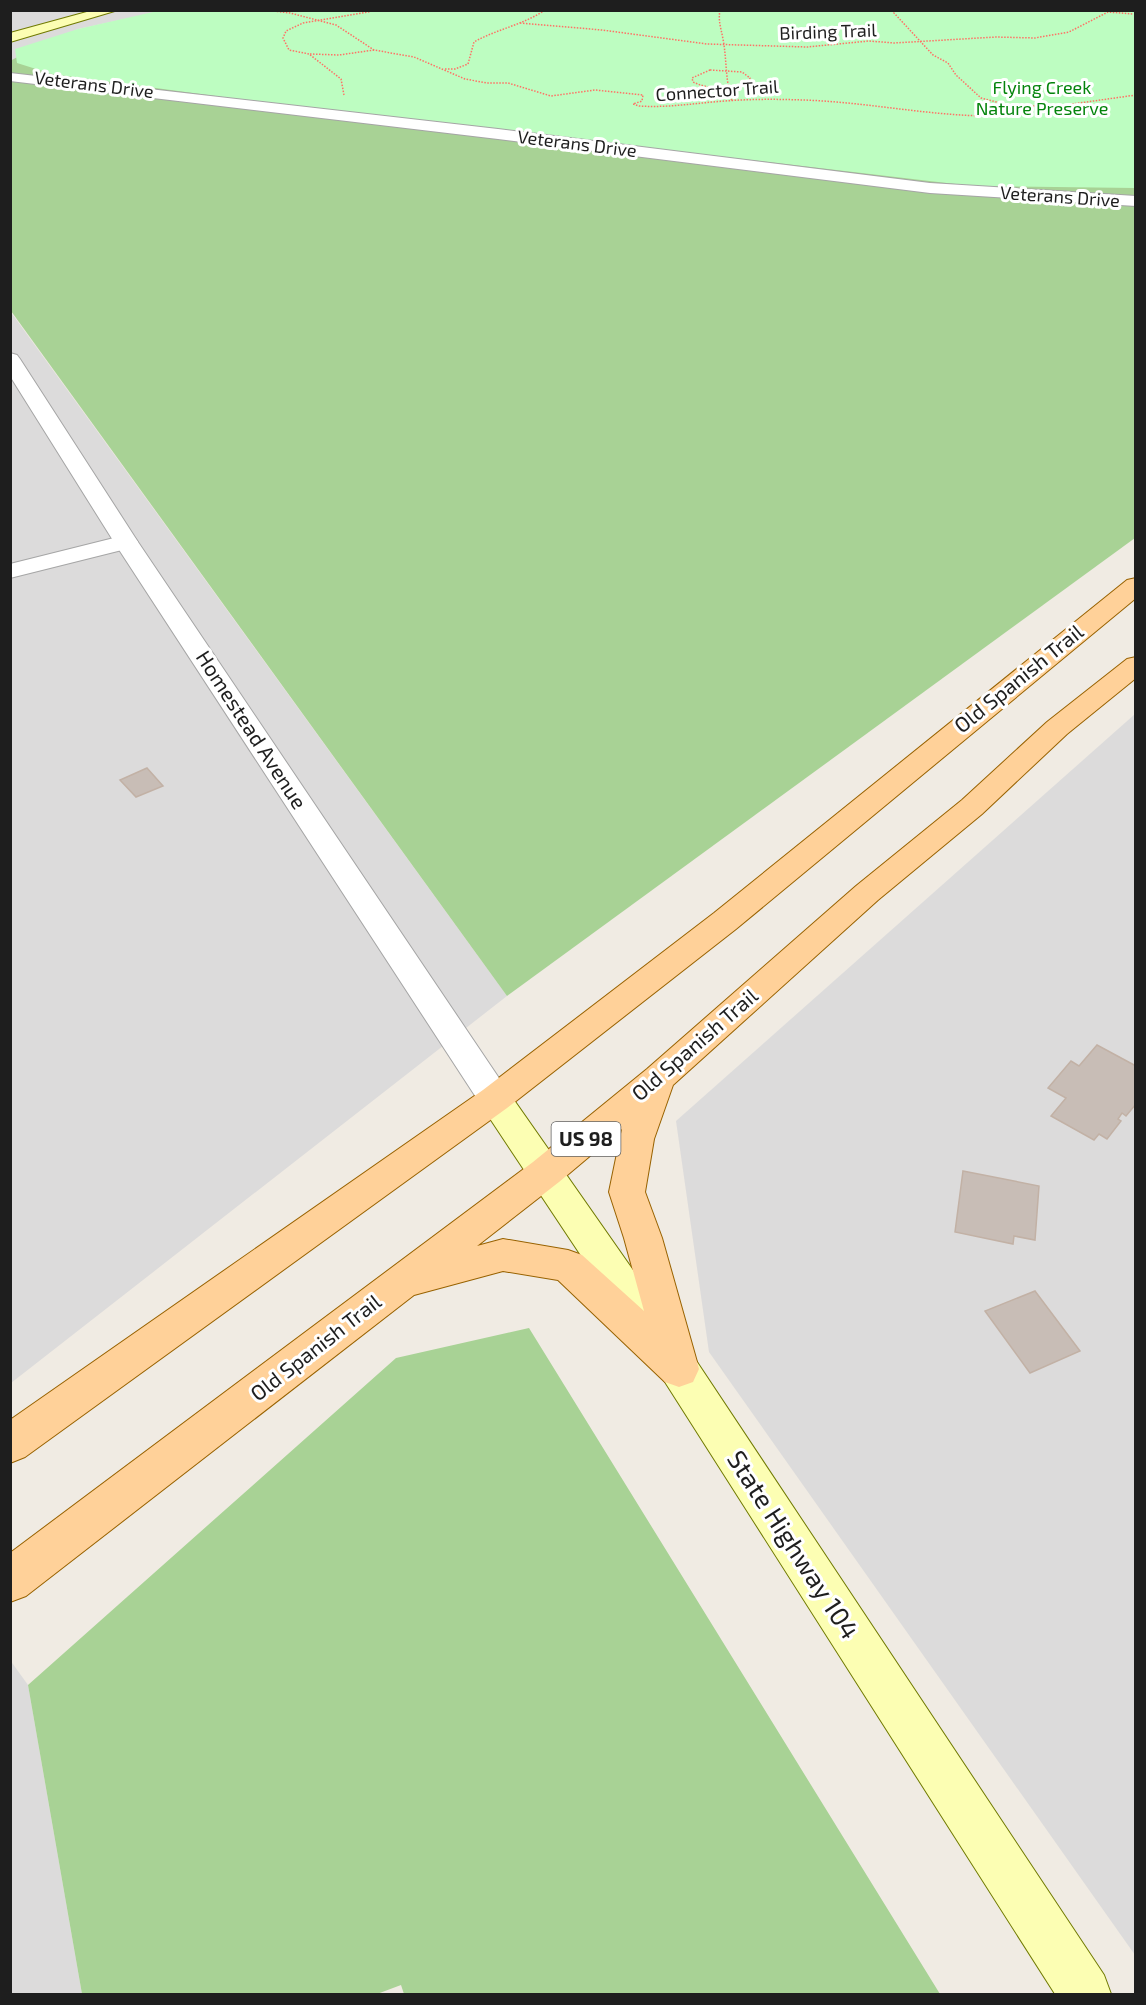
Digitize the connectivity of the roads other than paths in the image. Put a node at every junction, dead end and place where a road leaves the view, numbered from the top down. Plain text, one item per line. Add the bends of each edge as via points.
1 (112, 10) edge
2 (10, 38) edge
3 (13, 76) edge
4 (1136, 201) edge
5 (10, 359) edge
6 (126, 542) junction
7 (10, 571) edge
8 (1136, 585) edge
9 (1136, 665) edge
10 (659, 1078) junction
11 (495, 1099) junction
12 (546, 1172) junction
13 (400, 1283) junction
14 (679, 1369) junction
15 (10, 1444) edge
16 (10, 1581) edge
17 (1084, 1995) edge

1 - 2 main road
3 - 4 street, Veterans Drive via 930,188
5 - 6 street, Homestead Avenue
6 - 7 street
6 - 11 street, Homestead Avenue
8 - 11 main road, Old Spanish Trail via 725,921
9 - 10 main road, Old Spanish Trail / US 98 via 1057,728 972,807 867,893
10 - 12 main road, Old Spanish Trail / US 98
10 - 14 main road via 636,1139 627,1192
11 - 12 main road, State Highway 104
11 - 15 main road, Old Spanish Trail
12 - 13 main road, Old Spanish Trail / US 98
12 - 14 main road, State Highway 104
13 - 14 main road via 503,1255 568,1266
13 - 16 main road, Old Spanish Trail / US 98
14 - 17 main road, State Highway 104

